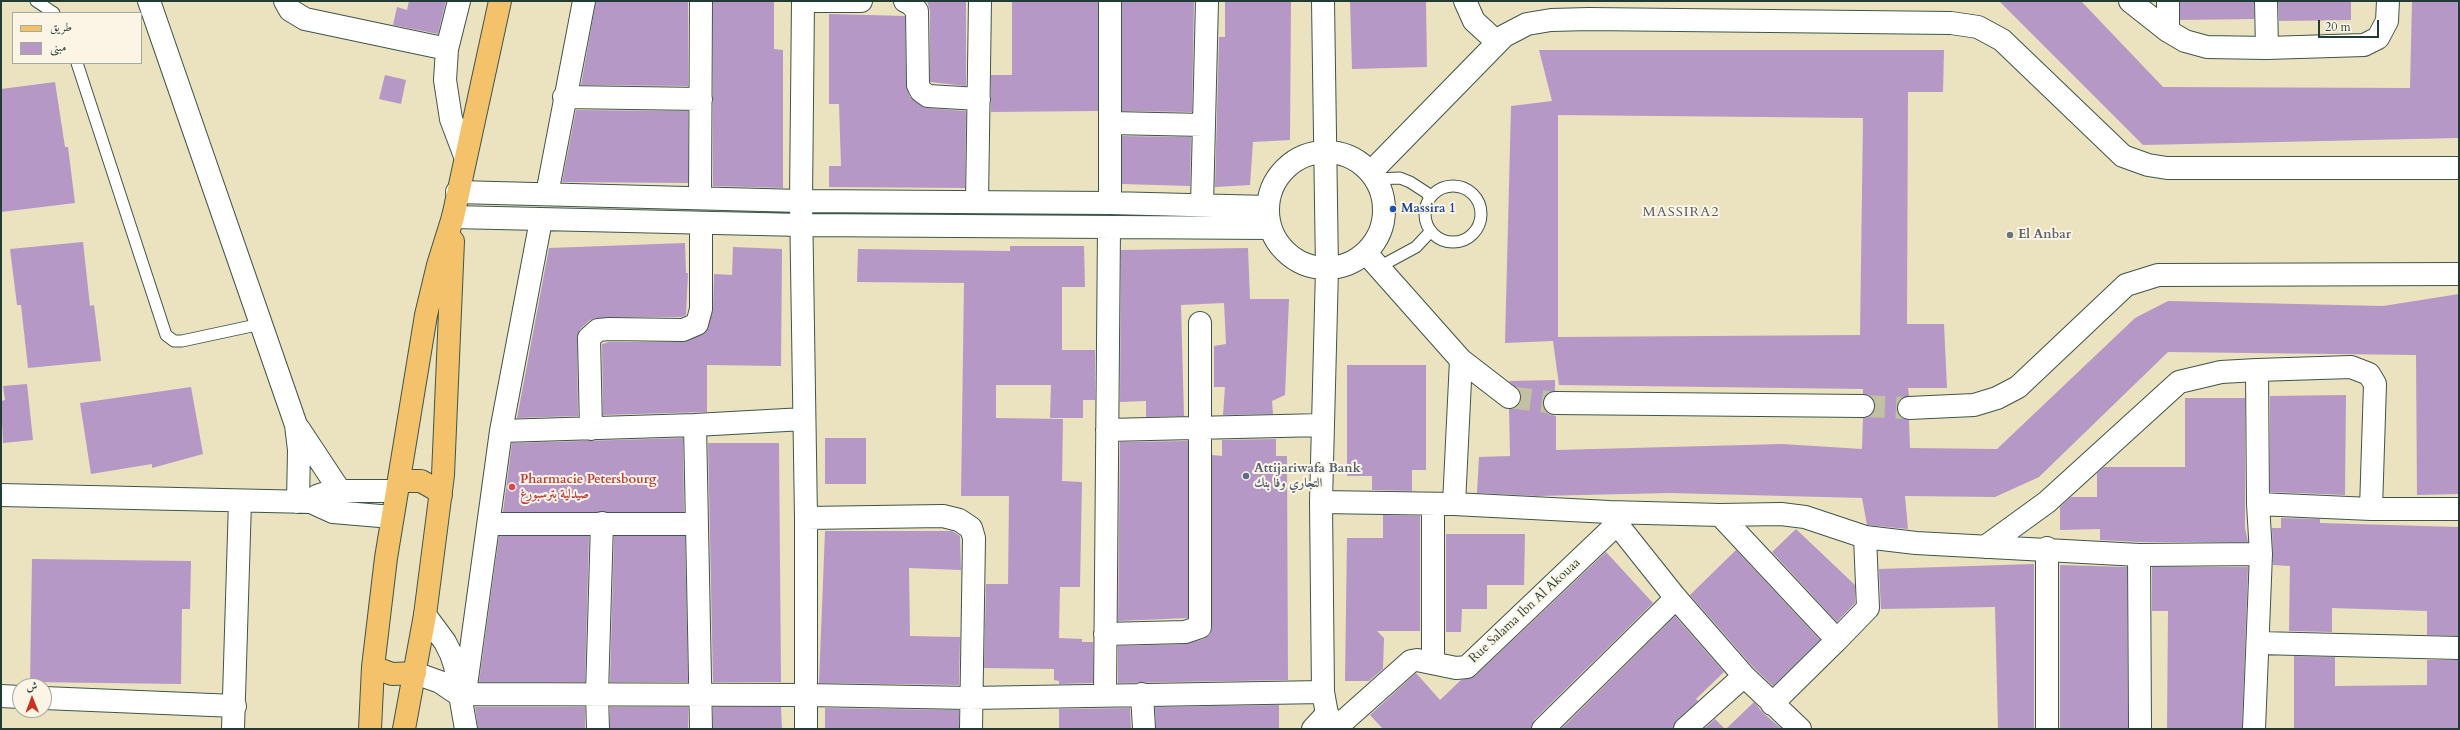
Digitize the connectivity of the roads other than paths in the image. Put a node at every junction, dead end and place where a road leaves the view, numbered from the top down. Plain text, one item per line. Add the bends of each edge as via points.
1 (36, 1) edge
2 (149, 1) edge
3 (285, 1) edge
4 (459, 1) edge
5 (500, 1) edge
6 (584, 1) edge
7 (702, 1) edge
8 (803, 1) edge
9 (861, 1) edge
10 (905, 1) edge
11 (980, 1) edge
12 (1110, 1) edge
13 (1207, 1) edge
14 (1323, 1) edge
15 (1465, 1) edge
16 (2130, 1) edge
17 (2168, 1) edge
18 (2266, 1) edge
19 (2388, 1) edge
20 (52, 12) edge
21 (2168, 31) junction
22 (1497, 42) junction
23 (2267, 48) junction
24 (447, 49) junction
25 (77, 64) edge
26 (564, 97) junction
27 (701, 99) junction
28 (979, 99) junction
29 (1111, 123) junction
30 (1203, 126) junction
31 (1324, 152) junction
32 (465, 156) junction
33 (2459, 168) edge
34 (1373, 176) junction
35 (457, 192) junction
36 (547, 194) junction
37 (1429, 197) junction
38 (700, 198) junction
39 (801, 201) junction
40 (976, 202) junction
41 (1110, 203) junction
42 (1202, 205) junction
43 (1268, 206) junction
44 (453, 217) junction
45 (540, 220) junction
46 (701, 223) junction
47 (802, 225) junction
48 (1108, 227) junction
49 (1270, 228) junction
50 (1430, 232) junction
51 (1372, 260) junction
52 (1327, 269) junction
53 (2459, 274) edge
54 (261, 324) junction
55 (1200, 324) dead end
56 (1461, 360) junction
57 (2257, 370) junction
58 (1509, 397) tunnel mouth
59 (1555, 402) tunnel mouth
60 (1863, 406) tunnel mouth
61 (1909, 408) tunnel mouth
62 (804, 419) junction
63 (296, 425) junction
64 (695, 425) junction
65 (1323, 425) junction
66 (1200, 427) junction
67 (591, 429) junction
68 (1107, 430) junction
69 (501, 431) junction
70 (397, 487) junction
71 (340, 491) junction
72 (1, 494) edge
73 (441, 495) junction
74 (240, 501) junction
75 (304, 502) junction
76 (1321, 502) junction
77 (1433, 504) junction
78 (1454, 504) junction
79 (2258, 504) junction
80 (2459, 509) edge
81 (2371, 510) junction
82 (1720, 515) junction
83 (392, 517) junction
84 (806, 518) junction
85 (1613, 518) junction
86 (602, 523) junction
87 (489, 524) junction
88 (696, 524) junction
89 (1865, 537) junction
90 (1985, 547) junction
91 (2047, 548) junction
92 (2261, 554) junction
93 (2139, 555) junction
94 (1676, 598) junction
95 (425, 615) junction
96 (1105, 634) junction
97 (1837, 640) junction
98 (2259, 643) junction
99 (2459, 648) edge
100 (1433, 663) junction
101 (373, 667) junction
102 (415, 673) junction
103 (1744, 676) junction
104 (1323, 692) junction
105 (462, 694) junction
106 (597, 694) junction
107 (701, 694) junction
108 (1142, 694) junction
109 (807, 695) junction
110 (1105, 695) junction
111 (1, 696) edge
112 (12, 697) edge
113 (52, 698) edge
114 (970, 698) junction
115 (1772, 704) junction
116 (235, 706) junction
117 (1329, 725) edge
118 (233, 729) edge
119 (370, 729) edge
120 (404, 729) edge
121 (466, 729) edge
122 (598, 729) edge
123 (701, 729) edge
124 (806, 729) edge
125 (971, 729) edge
126 (1144, 729) edge
127 (1543, 729) edge
128 (1685, 729) edge
129 (1800, 729) edge
130 (2047, 729) edge
131 (2140, 729) edge
132 (2254, 729) edge

1 - 20 lane
2 - 54 street
3 - 24 street via 290,10 305,19
4 - 24 street
5 - 32 main road
6 - 26 street
7 - 27 street
8 - 9 street
8 - 39 street
10 - 28 street via 912,4 916,11 918,85 921,91 928,96
11 - 28 street
12 - 29 street
13 - 30 street
14 - 31 street
15 - 22 street via 1474,21
16 - 21 street
17 - 21 street
18 - 23 street
19 - 23 street via 2388,21 2378,38 2364,45
21 - 23 street via 2185,41 2207,47
22 - 33 street via 1517,28 1551,20 1952,23 1978,27 2002,40 2123,156 2148,165 2167,168
22 - 34 street
24 - 32 street via 447,100 457,138
25 - 54 lane via 166,335 169,339 182,341
26 - 27 street
26 - 36 street
27 - 38 street
28 - 40 street
29 - 30 street
29 - 41 street
30 - 42 street
31 - 34 street via 1341,154 1357,160
31 - 43 street via 1299,158 1287,167 1277,178
31 - 52 street
32 - 35 main road
34 - 37 lane via 1400,178 1428,193
34 - 51 street via 1385,205 1384,223
35 - 36 street
35 - 44 main road
36 - 38 street
37 - 50 lane via 1425,215
37 - 50 lane via 1444,186 1463,187 1477,199 1481,217 1473,234 1461,241 1447,241
38 - 39 street
39 - 40 street
39 - 47 street
40 - 41 street
41 - 42 street
42 - 43 street
43 - 49 street
44 - 45 street
44 - 70 main road via 426,315
44 - 73 main road via 446,438
45 - 46 street
45 - 69 street
46 - 47 street
46 - 67 street via 701,309 697,324 683,330 598,330 589,338
47 - 48 street
47 - 62 street
48 - 49 street
48 - 68 street
49 - 52 street via 1282,247 1299,262
50 - 51 lane via 1416,247
51 - 52 street
51 - 56 street
52 - 65 street
53 - 61 street via 2158,275 2126,285 2018,387 1997,398 1974,405
54 - 63 street
55 - 66 street
56 - 58 street
56 - 78 street
57 - 79 street
57 - 81 street via 2350,367 2369,374 2375,384
57 - 90 street via 2221,372 2178,382 2047,502
59 - 60 street
62 - 64 street
62 - 84 street
63 - 71 street
63 - 75 street
64 - 67 street
64 - 88 street
65 - 66 street
65 - 76 street
66 - 68 street
66 - 96 street via 1200,627 1185,632
67 - 69 street
68 - 96 street
69 - 87 street
70 - 71 street
70 - 73 main road via 405,481 421,481
70 - 83 main road
71 - 75 street via 324,493
72 - 74 street
73 - 95 main road
74 - 75 street
74 - 116 street
75 - 83 street via 333,512
76 - 77 street
76 - 104 street
77 - 78 street
77 - 100 street
78 - 85 street
79 - 81 street
79 - 92 street
80 - 81 street
82 - 85 street
82 - 89 street via 1781,514 1805,517
82 - 97 street
83 - 101 main road
84 - 109 street
84 - 114 street via 943,516 959,520 971,528 974,538
85 - 94 street
85 - 100 street, Rue Salama Ibn Al Akouaa via 1467,666 1456,668
86 - 87 street
86 - 88 street
86 - 106 street
87 - 105 street
88 - 107 street
89 - 90 street
89 - 97 street via 1868,608
90 - 91 street
91 - 93 street
91 - 130 street
92 - 93 street
92 - 98 street
93 - 131 street
94 - 103 street
94 - 127 street
95 - 102 main road
95 - 105 street via 451,654
96 - 110 street
97 - 115 street
98 - 99 street
98 - 132 street
100 - 117 street, Rue Salama Ibn Al Akouaa via 1417,660 1408,663
101 - 102 main road via 392,674
101 - 119 main road
102 - 105 street
102 - 120 main road
103 - 115 street
103 - 128 street
104 - 108 street
104 - 117 street
105 - 106 street
105 - 121 street
106 - 107 street
106 - 122 street
107 - 109 street
107 - 123 street
108 - 110 street
108 - 126 street
109 - 114 street
109 - 124 street
110 - 114 street
111 - 112 street
113 - 116 street
114 - 125 street
115 - 129 street
116 - 118 street

